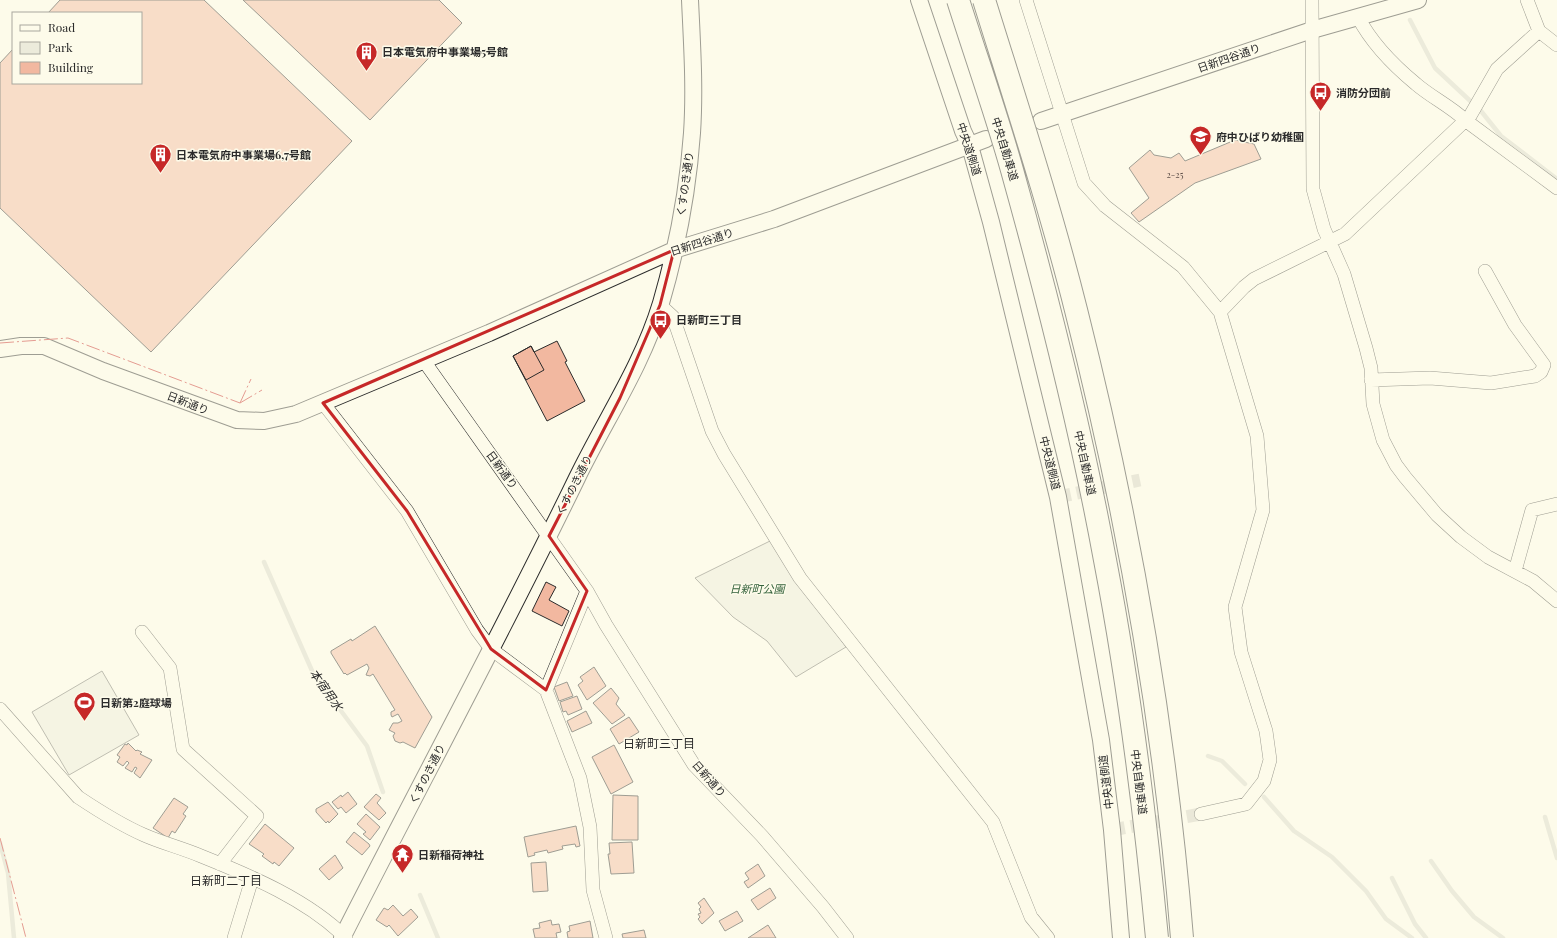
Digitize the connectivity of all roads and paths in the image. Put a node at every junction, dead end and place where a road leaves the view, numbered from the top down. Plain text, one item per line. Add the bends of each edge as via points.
1 (690, 0) edge
2 (919, 0) edge
3 (958, 0) edge
4 (984, 0) edge
5 (1026, 0) edge
6 (1312, 0) edge
7 (1418, 0) edge
8 (1527, 0) edge
9 (1358, 17) junction
10 (1312, 30) junction
11 (1539, 31) junction
12 (1557, 45) edge
13 (1061, 114) junction
14 (1467, 118) junction
15 (1041, 121) dead end
16 (986, 139) dead end
17 (970, 146) junction
18 (1557, 188) edge
19 (1329, 243) junction
20 (674, 250) junction
21 (1485, 271) dead end
22 (660, 305) junction
23 (1220, 312) junction
24 (0, 349) edge
25 (424, 361) junction
26 (1371, 380) junction
27 (323, 403) junction
28 (1557, 504) edge
29 (549, 536) junction
30 (1515, 571) junction
31 (587, 591) junction
32 (1557, 601) edge
33 (142, 632) dead end
34 (491, 649) junction
35 (546, 690) junction
36 (0, 709) edge
37 (1201, 814) tunnel mouth
38 (220, 864) junction
39 (252, 879) junction
40 (344, 937) edge
41 (234, 938) edge
42 (606, 938) edge
43 (847, 938) edge
44 (1048, 938) edge
45 (1121, 938) edge
46 (1157, 938) edge
47 (1182, 938) edge

1 - 20 street, くすのき通り via 693,66 692,133 685,196
2 - 17 street, 中央道側道
3 - 46 highway, 中央自動車道, bridge via 1011,168 1051,316 1085,462 1122,657 1138,769
4 - 47 highway, bridge via 1034,158 1076,309 1108,444 1148,653
5 - 13 street
6 - 10 street
7 - 9 street, 日新四谷通り
8 - 11 street
9 - 10 street, 日新四谷通り
9 - 14 street via 1382,53 1416,84
10 - 13 street, 日新四谷通り
10 - 19 street via 1313,189 1317,210
11 - 12 street
11 - 14 street via 1496,69 1480,100
13 - 15 street, 日新四谷通り
13 - 23 street via 1084,183 1105,206 1183,267
14 - 18 street
14 - 19 street via 1345,234
16 - 17 street, 日新四谷通り
17 - 20 street, 日新四谷通り via 774,219
17 - 45 street, 中央道側道 via 1058,497 1101,740
19 - 23 street via 1254,279
19 - 26 street via 1344,274 1366,348
20 - 22 street, くすのき通り
20 - 25 street, 日新四谷通り
21 - 26 street via 1516,325 1544,364 1541,372 1535,376 1490,382 1430,378
22 - 29 street, くすのき通り via 646,344
22 - 44 street via 673,317 712,431 800,578 993,822 1031,917
23 - 37 street via 1257,436 1263,510 1235,607 1241,652 1266,731 1270,760 1264,781 1246,804
24 - 27 street, 日新通り via 44,346 103,371 237,420 256,422 280,419
25 - 27 street, 日新通り
25 - 29 street, 日新通り
26 - 30 street via 1378,425 1396,465 1437,515 1461,537 1484,554
27 - 34 street via 407,511 477,630
28 - 30 street via 1532,510
29 - 31 street, 日新通り
29 - 34 street, くすのき通り
30 - 32 street via 1533,581
31 - 35 street
31 - 43 street, 日新通り via 694,764 762,836
33 - 38 street via 170,668 183,749 257,816
34 - 35 street
34 - 40 street, くすのき通り
35 - 42 street via 580,778 590,827 594,890
36 - 38 street via 87,803 144,835
38 - 39 street
39 - 40 street via 303,904 328,921
39 - 41 street

